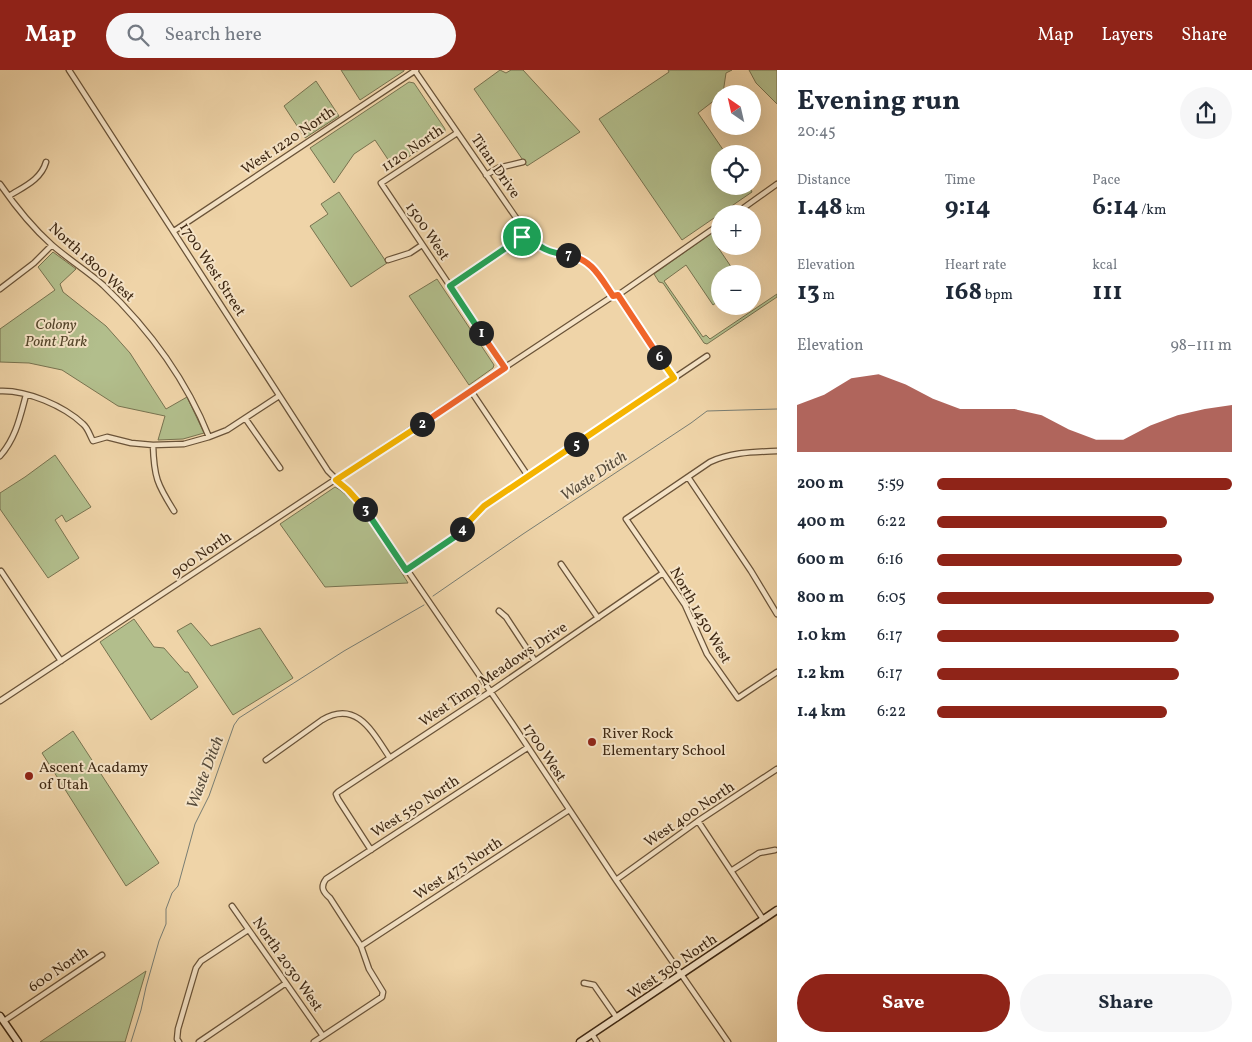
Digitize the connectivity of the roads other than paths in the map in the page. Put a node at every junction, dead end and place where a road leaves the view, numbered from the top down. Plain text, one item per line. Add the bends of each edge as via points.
1 (69, 70) edge
2 (415, 70) edge
3 (457, 132) junction
4 (46, 162) dead end
5 (523, 162) dead end
6 (486, 175) junction
7 (382, 183) joint
8 (0, 184) edge
9 (777, 184) edge
10 (8, 196) junction
11 (747, 205) edge
12 (711, 230) edge
13 (174, 231) junction
14 (527, 233) junction
15 (52, 245) junction
16 (422, 245) junction
17 (388, 260) dead end
18 (450, 286) junction
19 (0, 289) edge
20 (616, 296) junction
21 (707, 356) dead end
22 (505, 368) junction
23 (674, 378) junction
24 (471, 391) junction
25 (0, 392) edge
26 (26, 395) junction
27 (280, 396) junction
28 (245, 418) junction
29 (209, 437) junction
30 (153, 445) junction
31 (777, 451) edge
32 (0, 456) edge
33 (280, 468) dead end
34 (528, 476) junction
35 (688, 477) junction
36 (336, 480) junction
37 (174, 511) dead end
38 (561, 564) dead end
39 (406, 570) junction
40 (1, 571) edge
41 (663, 573) junction
42 (498, 611) dead end
43 (777, 614) edge
44 (598, 618) junction
45 (535, 660) junction
46 (61, 661) junction
47 (777, 673) edge
48 (490, 692) junction
49 (0, 701) edge
50 (527, 748) junction
51 (390, 758) junction
52 (266, 760) dead end
53 (777, 769) edge
54 (569, 810) junction
55 (698, 821) junction
56 (372, 850) junction
57 (775, 850) dead end
58 (731, 871) junction
59 (616, 880) junction
60 (232, 906) dead end
61 (777, 910) edge
62 (763, 919) junction
63 (248, 930) junction
64 (361, 946) junction
65 (102, 955) dead end
66 (682, 974) junction
67 (286, 983) junction
68 (584, 983) dead end
69 (617, 1018) junction
70 (2, 1019) edge
71 (592, 1034) junction
72 (323, 1036) junction
73 (178, 1040) edge
74 (18, 1042) edge
75 (199, 1042) edge
76 (314, 1042) edge
77 (580, 1042) edge
78 (597, 1042) edge
79 (728, 1042) edge

1 - 13 street, 1700 West Street
2 - 3 street, Titan Drive
2 - 13 street, West 1220 North
3 - 6 street, Titan Drive
3 - 7 street, 1120 North
4 - 10 street via 37,178
5 - 6 street via 498,168
6 - 14 street, Titan Drive
7 - 16 street, 1500 West
8 - 10 street, North 1800 West
9 - 11 street
10 - 15 street, North 1800 West
12 - 20 street, 900 North
13 - 27 street, 1700 West Street
14 - 18 street
14 - 20 street, Titan Drive via 546,250 581,258 593,267
15 - 19 street
15 - 29 street, North 1800 West via 101,284 151,336 190,395
16 - 17 street
16 - 18 street, 1500 West
18 - 22 street, 1500 West
20 - 22 street, 900 North
20 - 23 street, Titan Drive
21 - 23 street
22 - 24 street, 900 North
23 - 34 street
24 - 34 street
24 - 36 street, 900 North
25 - 26 street
26 - 30 street via 43,399 85,425 93,441 108,436
26 - 32 street via 17,428
27 - 28 street
27 - 36 street, 1700 West Street
28 - 29 street
28 - 33 street
29 - 30 street via 184,444
30 - 37 street via 154,471 160,490
31 - 35 street via 728,455 710,462
34 - 39 street via 484,506 456,536
35 - 41 street, North 1450 West via 626,519
35 - 43 street via 752,570
36 - 39 street, 1700 West via 362,505
36 - 46 street, 900 North
38 - 44 street
39 - 48 street, 1700 West
40 - 46 street
41 - 44 street, West Timp Meadows Drive
41 - 47 street, North 1450 West via 685,605 707,654 738,698
42 - 45 street via 506,617
44 - 45 street, West Timp Meadows Drive
45 - 48 street, West Timp Meadows Drive
46 - 49 street, 900 North
48 - 50 street, 1700 West
48 - 51 street, West Timp Meadows Drive
50 - 54 street, 1700 West
50 - 56 street, West 550 North
51 - 52 street via 367,725 346,713 328,716
51 - 56 street, West Timp Meadows Drive via 336,794
53 - 55 street, West 400 North
54 - 59 street, 1700 West
54 - 64 street, West 475 North
55 - 58 street
55 - 59 street, West 400 North
56 - 64 street, West 550 North via 326,879 322,888
57 - 58 street via 759,853
58 - 62 street
59 - 66 street, 1700 West
60 - 63 street, North 2030 West
61 - 62 street, West 300 North
62 - 66 street, West 300 North
63 - 67 street, North 2030 West
63 - 73 street via 201,961 196,968 178,1029
64 - 72 street via 369,969 381,988 382,997
65 - 70 street, 600 North
66 - 69 street, West 300 North
66 - 79 street, 1700 West
67 - 72 street, North 2030 West
67 - 75 street
68 - 69 street via 594,985
69 - 71 street, West 300 North
70 - 74 street
71 - 77 street, West 300 North
71 - 78 street
72 - 76 street

